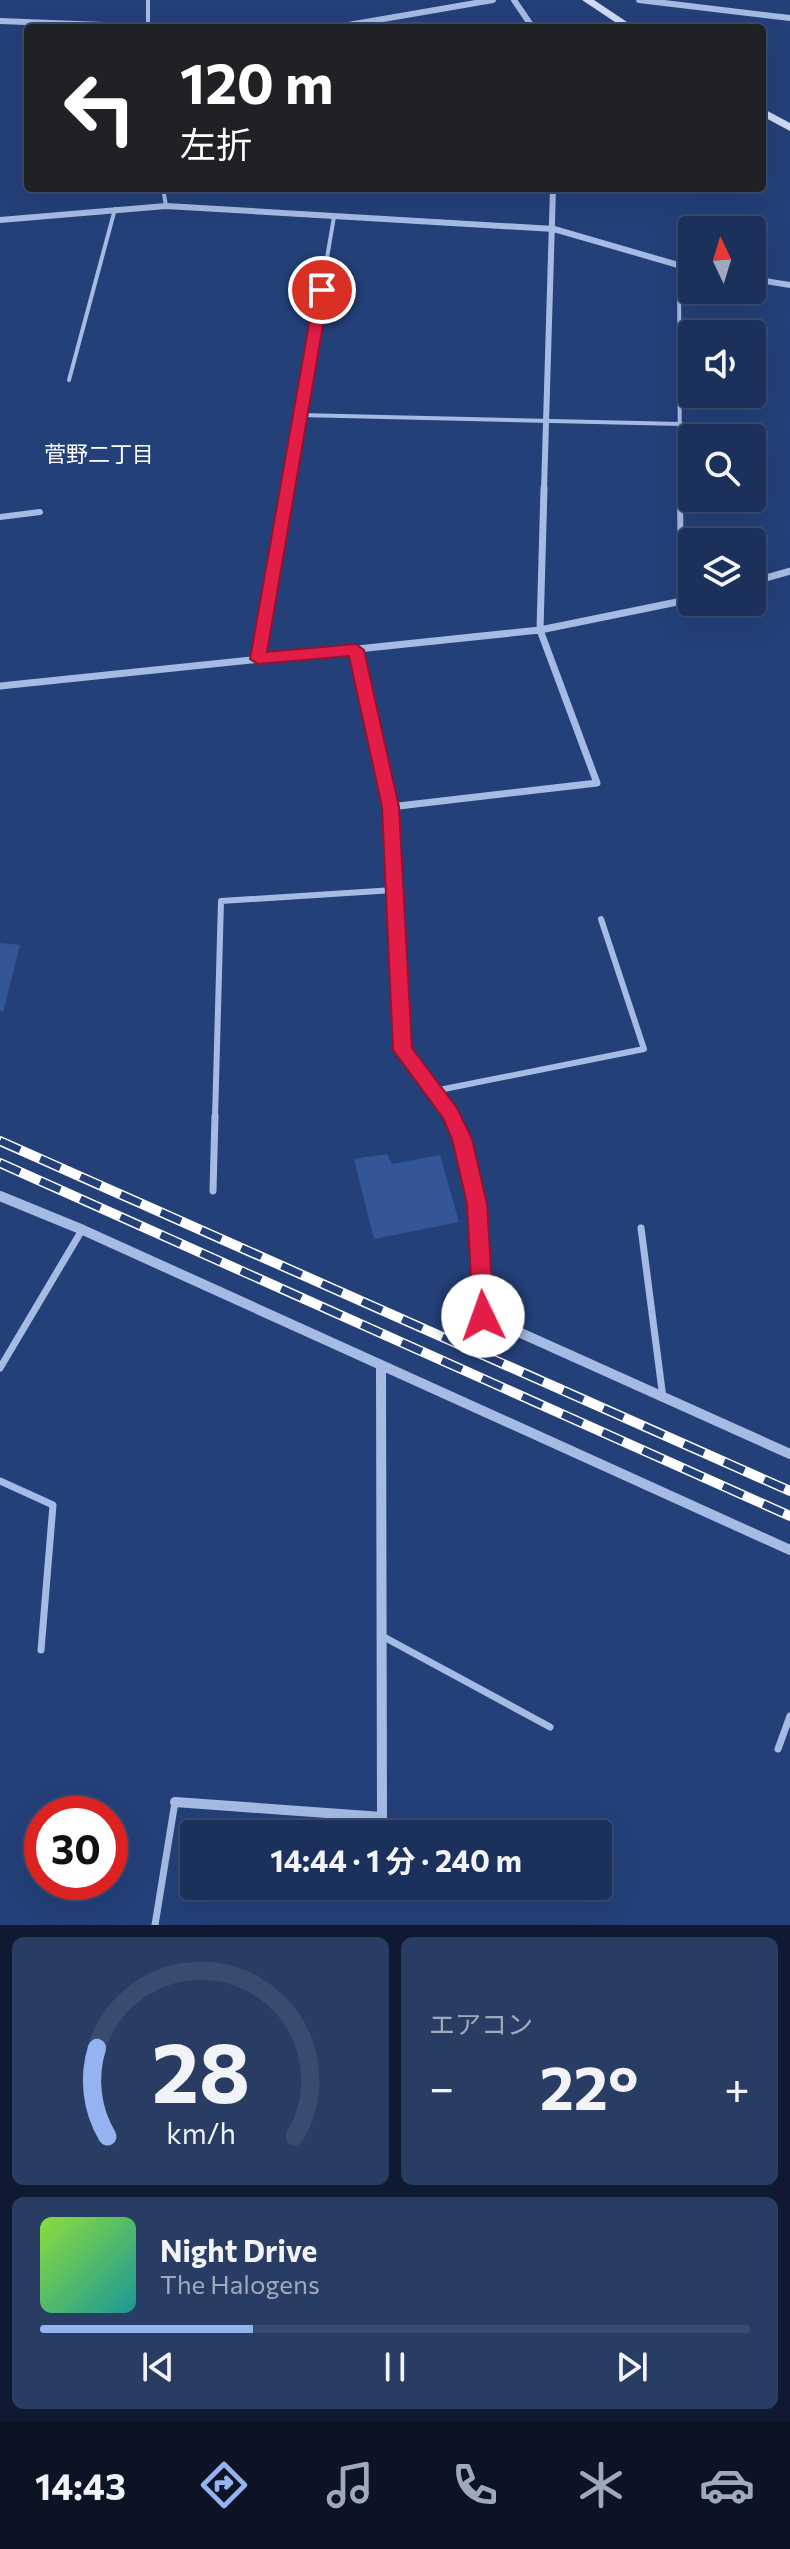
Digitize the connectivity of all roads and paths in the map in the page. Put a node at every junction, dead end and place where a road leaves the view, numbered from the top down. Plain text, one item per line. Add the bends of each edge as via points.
1 (148, 0) edge
2 (493, 0) edge
3 (514, 0) edge
4 (587, 0) edge
5 (639, 0) edge
6 (790, 18) edge
7 (0, 21) edge
8 (78, 24) edge
9 (148, 24) edge
10 (351, 24) edge
11 (530, 24) edge
12 (625, 24) edge
13 (766, 113) edge
14 (790, 128) edge
15 (164, 192) edge
16 (553, 192) edge
17 (166, 206) junction
18 (115, 209) junction
19 (334, 217) junction
20 (0, 220) edge
21 (554, 229) junction
22 (678, 267) edge
23 (766, 281) edge
24 (790, 285) edge
25 (679, 304) edge
26 (69, 380) dead end
27 (300, 415) junction
28 (544, 420) junction
29 (681, 424) joint
30 (40, 512) dead end
31 (0, 517) edge
32 (790, 571) edge
33 (766, 578) edge
34 (678, 603) edge
35 (540, 630) junction
36 (356, 650) junction
37 (258, 659) junction
38 (0, 686) edge
39 (390, 807) junction
40 (394, 890) junction
41 (601, 919) dead end
42 (434, 1091) junction
43 (213, 1191) dead end
44 (0, 1196) edge
45 (641, 1228) dead end
46 (83, 1230) junction
47 (381, 1367) junction
48 (0, 1368) edge
49 (663, 1398) junction
50 (790, 1454) edge
51 (0, 1481) edge
52 (790, 1550) edge
53 (382, 1636) junction
54 (41, 1650) dead end
55 (790, 1716) edge
56 (550, 1727) dead end
57 (778, 1749) dead end
58 (175, 1802) joint
59 (155, 1925) edge

1 - 9 lane
2 - 10 street
3 - 11 street
4 - 12 street
5 - 6 street
7 - 8 street
13 - 14 street
15 - 17 lane
16 - 21 street
17 - 18 street
17 - 19 street
18 - 20 street
18 - 26 lane
19 - 21 street
19 - 27 lane
21 - 22 street
21 - 28 street
23 - 24 street
25 - 29 lane
27 - 28 lane
27 - 37 lane
28 - 29 lane
28 - 35 street
30 - 31 lane
32 - 33 street
34 - 35 street
35 - 36 street
35 - 39 street via 597,783
36 - 37 street
36 - 39 street
37 - 38 street
39 - 40 street
40 - 42 street via 403,1050
40 - 43 lane via 221,901
41 - 42 lane via 644,1049
42 - 49 street via 462,1139 477,1204 483,1316
44 - 46 street
45 - 49 lane
46 - 47 street
46 - 48 lane
47 - 52 street
47 - 53 street
49 - 50 street
51 - 54 lane via 53,1505
53 - 56 lane
53 - 58 street via 382,1817
55 - 57 lane
58 - 59 lane

